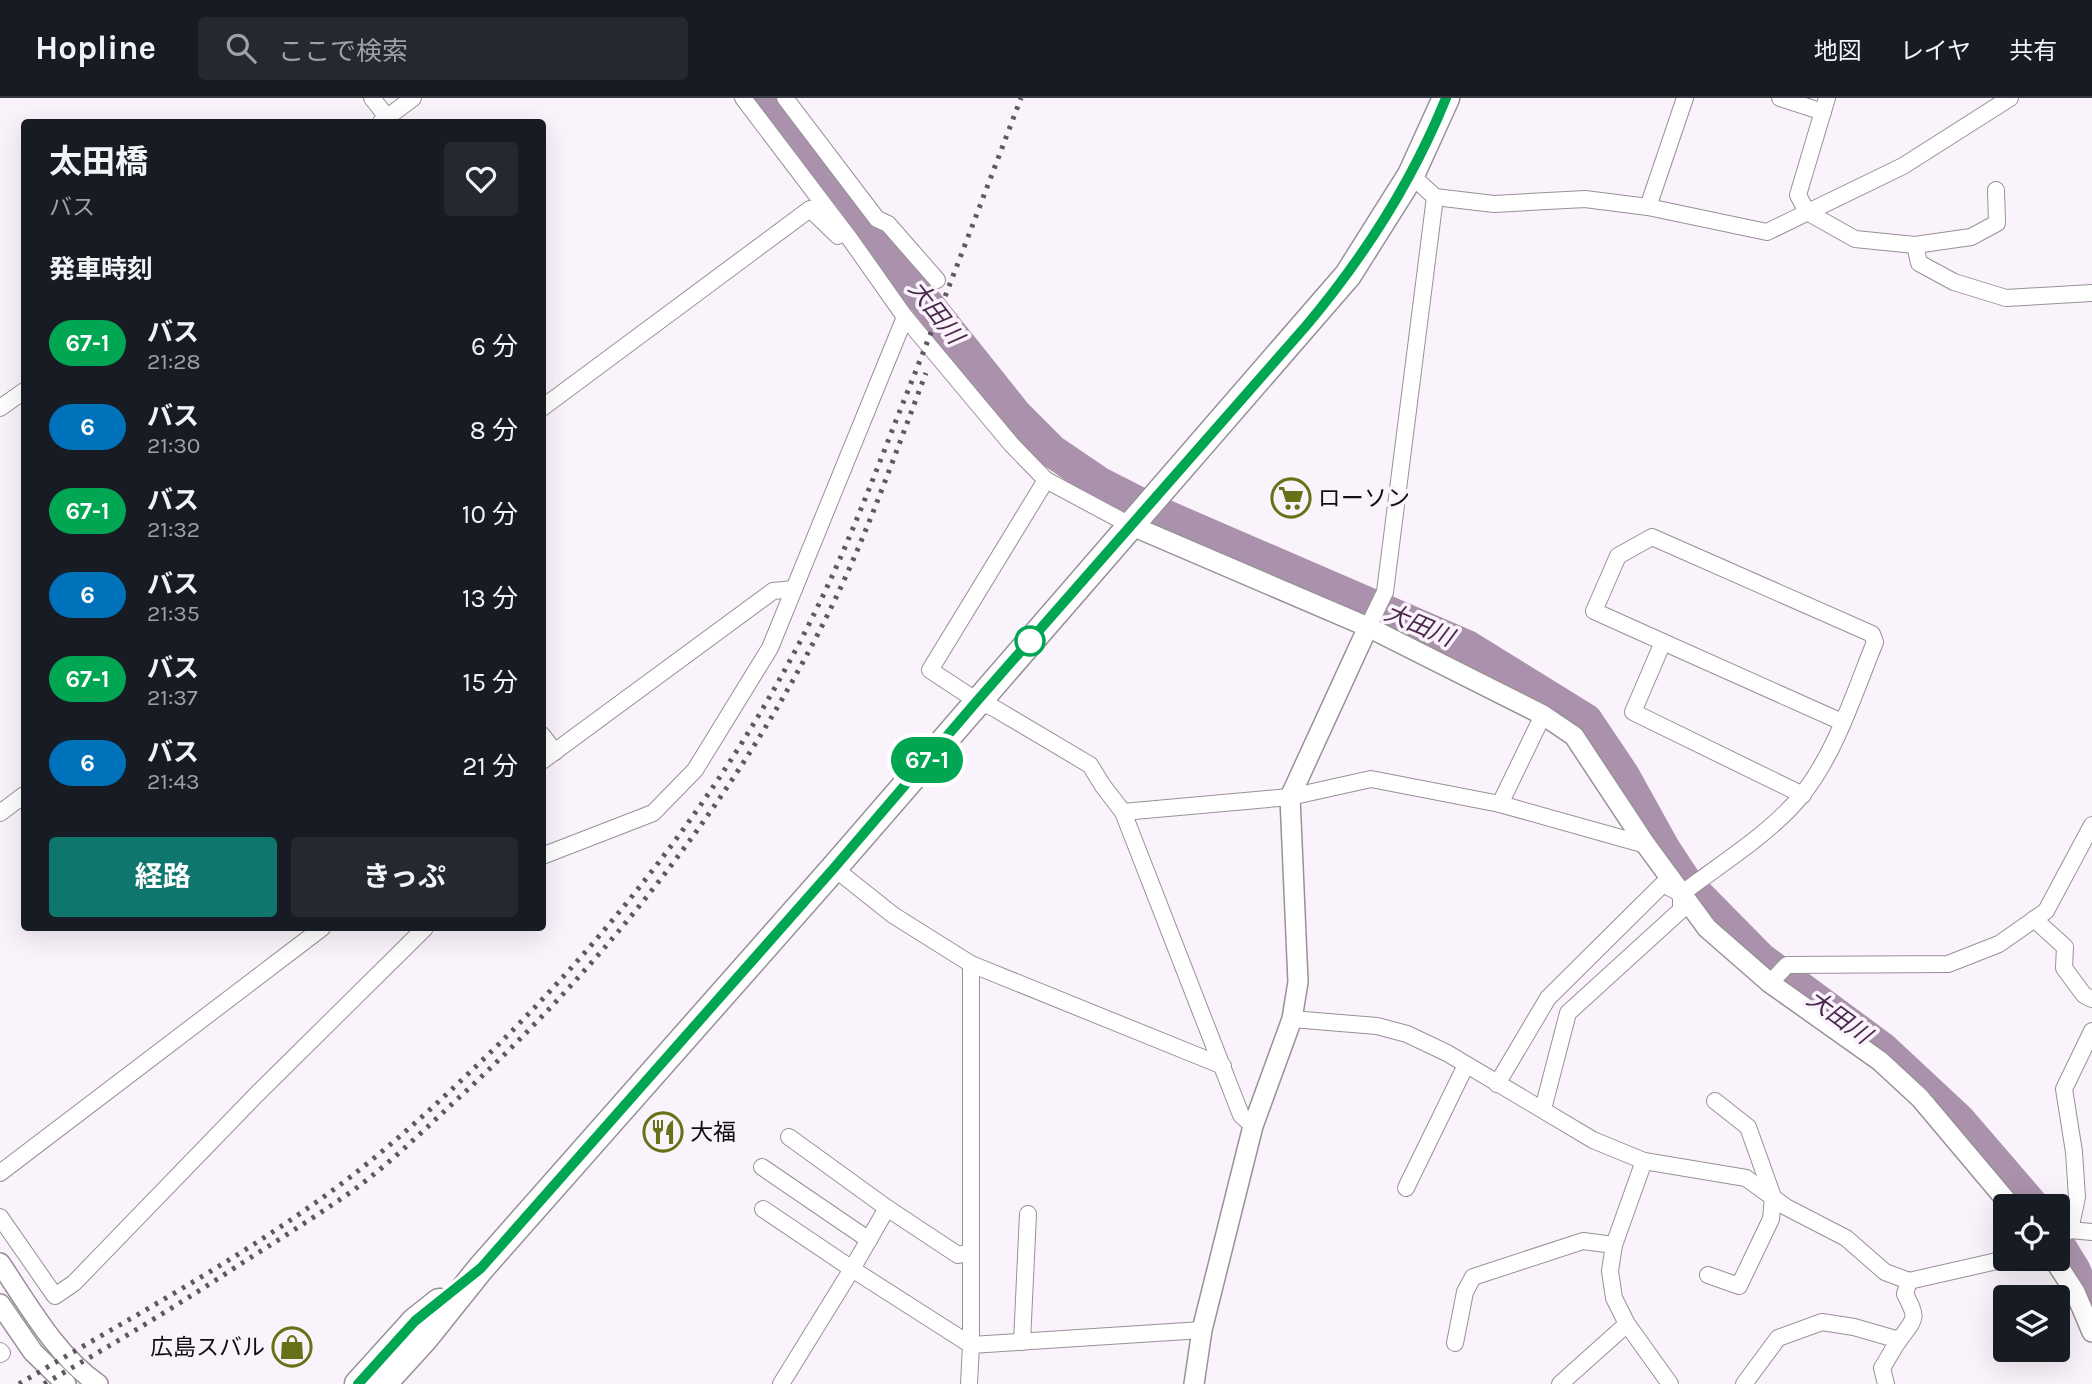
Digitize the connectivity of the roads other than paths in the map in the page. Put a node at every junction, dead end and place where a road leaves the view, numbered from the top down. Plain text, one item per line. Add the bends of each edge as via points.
1 (372, 98) edge
2 (413, 98) edge
3 (743, 98) edge
4 (785, 98) edge
5 (1446, 98) edge
6 (1685, 98) edge
7 (1780, 98) edge
8 (2010, 98) edge
9 (1825, 105) edge
10 (383, 119) edge
11 (385, 119) edge
12 (1411, 175) junction
13 (1996, 190) dead end
14 (1435, 197) junction
15 (1648, 207) junction
16 (1807, 212) junction
17 (850, 239) junction
18 (1915, 245) junction
19 (937, 280) dead end
20 (2092, 293) edge
21 (905, 317) junction
22 (21, 393) edge
23 (546, 405) edge
24 (0, 408) edge
25 (1046, 480) junction
26 (1130, 525) junction
27 (794, 589) junction
28 (1368, 627) junction
29 (1663, 642) junction
30 (977, 701) junction
31 (1543, 715) junction
32 (1842, 722) junction
33 (549, 757) edge
34 (1803, 795) junction
35 (21, 797) edge
36 (1290, 797) junction
37 (1500, 804) junction
38 (1123, 811) junction
39 (0, 813) edge
40 (2092, 825) edge
41 (1646, 845) junction
42 (546, 854) edge
43 (834, 868) junction
44 (1681, 894) junction
45 (2034, 919) junction
46 (318, 931) edge
47 (422, 931) edge
48 (971, 964) junction
49 (1770, 983) junction
50 (2092, 999) edge
51 (1292, 1019) junction
52 (2092, 1031) edge
53 (1466, 1065) junction
54 (1223, 1066) junction
55 (1497, 1084) junction
56 (1714, 1101) dead end
57 (1543, 1109) junction
58 (1253, 1126) junction
59 (789, 1137) dead end
60 (1644, 1161) junction
61 (762, 1167) dead end
62 (0, 1173) edge
63 (1406, 1188) dead end
64 (2001, 1194) edge
65 (1773, 1197) junction
66 (887, 1208) junction
67 (763, 1209) dead end
68 (1028, 1214) dead end
69 (2070, 1216) edge
70 (0, 1217) edge
71 (2070, 1233) edge
72 (2092, 1233) edge
73 (869, 1240) junction
74 (1614, 1245) junction
75 (971, 1252) junction
76 (1993, 1262) edge
77 (0, 1263) edge
78 (481, 1268) junction
79 (852, 1269) junction
80 (2062, 1271) edge
81 (1709, 1275) dead end
82 (1909, 1281) junction
83 (0, 1304) edge
84 (1627, 1324) junction
85 (1202, 1330) junction
86 (2092, 1332) edge
87 (1899, 1340) junction
88 (1022, 1342) junction
89 (1455, 1343) dead end
90 (971, 1345) junction
91 (66, 1384) edge
92 (98, 1384) edge
93 (358, 1384) edge
94 (383, 1384) edge
95 (781, 1384) edge
96 (969, 1384) edge
97 (1195, 1384) edge
98 (1560, 1384) edge
99 (1670, 1384) edge
100 (1744, 1384) edge
101 (1886, 1384) edge

1 - 10 street
2 - 11 street
3 - 17 street
4 - 19 street via 877,219 888,224
5 - 12 highway
6 - 15 street
7 - 9 street
8 - 16 street via 1903,166
9 - 16 street via 1798,195
12 - 14 street
12 - 26 highway via 1348,275
13 - 18 street via 1997,223 1971,237
14 - 15 street via 1494,204 1585,199
14 - 28 street via 1385,592
15 - 16 street via 1768,232
16 - 18 street via 1855,239
17 - 21 street
17 - 23 street via 840,237 810,209
18 - 20 street via 1919,263 1954,282 2006,298
21 - 25 street
21 - 27 street
22 - 24 street
25 - 26 street
25 - 30 street via 930,670
26 - 28 street
26 - 30 highway
27 - 33 street via 773,591
27 - 42 street via 770,648 695,770 653,813
28 - 31 street
28 - 36 street
29 - 32 street
29 - 32 street via 1594,611 1618,556 1652,537 1872,634 1875,642
29 - 34 street via 1633,712
30 - 38 street via 1090,765
30 - 43 highway
31 - 37 street
31 - 41 street via 1574,736
32 - 34 street
34 - 44 street
35 - 39 street
36 - 37 street via 1371,779
36 - 38 street
36 - 51 street via 1298,982
37 - 41 street
38 - 54 street
40 - 45 street via 2046,911
41 - 44 street
43 - 48 street via 893,915
43 - 78 highway
44 - 49 street via 1707,928
44 - 55 street via 1663,884 1548,998
44 - 57 street via 1681,910 1568,1013
45 - 49 street via 1998,944 1948,964 1787,965
45 - 50 street via 2065,947 2064,968
46 - 62 street
47 - 70 street via 74,1283 55,1296
48 - 54 street
48 - 75 street
49 - 64 street via 1880,1061 1920,1098
51 - 53 street via 1377,1026 1407,1034
51 - 58 street
52 - 69 street via 2064,1089 2077,1196
53 - 55 street
53 - 63 street
54 - 58 street via 1241,1115
55 - 57 street
56 - 65 street via 1748,1127
57 - 60 street via 1593,1140
58 - 85 street
59 - 66 street
60 - 65 street via 1746,1178
60 - 74 street
61 - 73 street
65 - 81 street via 1770,1219 1739,1286
65 - 82 street via 1846,1238 1885,1272
66 - 73 street
66 - 75 street via 958,1255
67 - 79 street
68 - 88 street
71 - 72 street
73 - 79 street
74 - 84 street via 1610,1271 1614,1297
74 - 89 street via 1583,1241 1473,1277 1465,1292
75 - 90 street
76 - 82 street
77 - 92 street via 51,1338 76,1368
78 - 93 highway via 415,1321
78 - 94 highway
79 - 90 street
79 - 95 street
80 - 86 street
82 - 87 street via 1905,1294 1914,1312 1912,1325
83 - 91 street via 33,1352
84 - 98 street
84 - 99 street
85 - 88 street
85 - 97 street
87 - 100 street via 1822,1322 1778,1338
87 - 101 street via 1882,1368
88 - 90 street
90 - 96 street

